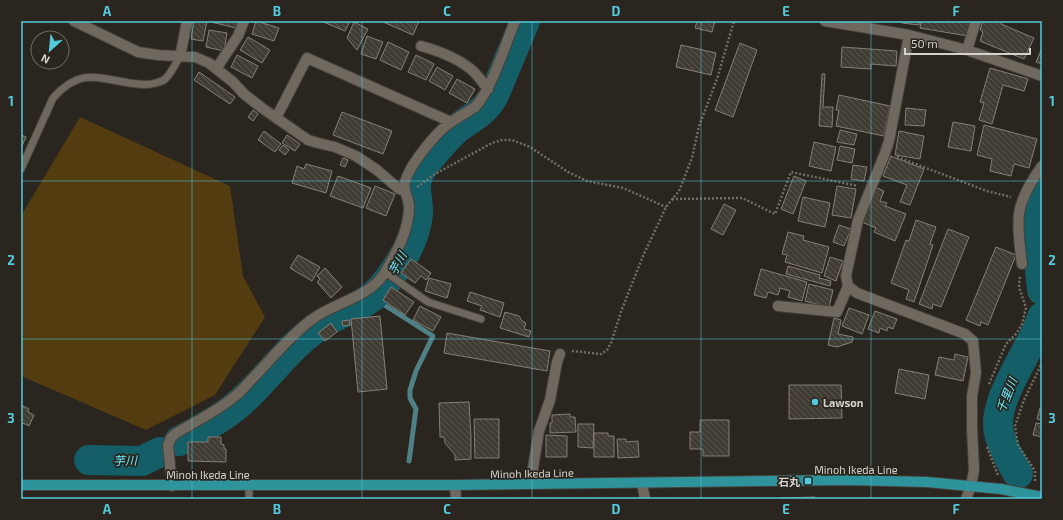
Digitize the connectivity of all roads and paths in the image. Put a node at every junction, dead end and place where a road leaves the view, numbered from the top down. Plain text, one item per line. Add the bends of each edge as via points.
1 (74, 21) edge
2 (188, 21) edge
3 (244, 21) edge
4 (515, 21) edge
5 (734, 21) edge
6 (825, 21) edge
7 (976, 21) edge
8 (909, 35) junction
9 (421, 46) dead end
10 (967, 50) junction
11 (180, 56) junction
12 (216, 69) junction
13 (1042, 76) edge
14 (488, 89) junction
15 (276, 118) junction
16 (451, 122) junction
17 (885, 153) junction
18 (1042, 166) edge
19 (21, 169) edge
20 (419, 186) dead end
21 (870, 188) junction
22 (405, 191) junction
23 (672, 199) junction
24 (1016, 199) dead end
25 (666, 207) junction
26 (1022, 264) joint
27 (387, 273) junction
28 (848, 286) junction
29 (778, 306) dead end
30 (481, 319) dead end
31 (560, 354) joint
32 (1042, 363) edge
33 (988, 386) dead end
34 (986, 446) dead end
35 (998, 475) dead end
36 (1035, 481) dead end
37 (642, 483) junction
38 (533, 484) junction
39 (21, 485) edge
40 (172, 486) junction
41 (249, 486) junction
42 (455, 486) junction
43 (971, 486) junction
44 (1042, 497) edge
45 (249, 499) edge
46 (456, 499) edge
47 (645, 499) edge
48 (966, 499) edge

1 - 11 street via 138,52
2 - 11 street
3 - 12 street via 238,36
4 - 14 street
5 - 23 path via 718,79 699,126 692,158 679,192
6 - 8 street
7 - 10 street
8 - 10 street
8 - 17 street
9 - 14 street via 458,60 473,71
10 - 13 street
11 - 12 street via 195,57
11 - 19 lane via 164,80 151,84 84,77 73,81 53,98
12 - 15 street
14 - 16 street via 475,107
15 - 16 street via 306,58
15 - 22 street via 308,140 335,146 356,156
16 - 22 street via 416,161 405,183
17 - 21 street
17 - 24 path via 987,191
18 - 26 street via 1022,201 1019,214
20 - 25 path via 435,174 492,143 512,140 530,147 568,172 587,180 623,188
21 - 23 path via 792,172 775,214 742,198
21 - 28 street via 858,220 846,276
22 - 27 street via 409,201 406,230
23 - 25 path
25 - 31 path via 643,256 607,350 600,354 569,351
26 - 33 path via 1019,288 1026,308 1022,324 1006,344
27 - 30 lane via 428,302
27 - 40 street via 366,291 312,320 288,340 234,398 170,438 168,445
28 - 29 street via 836,312
28 - 43 street via 857,293 965,334 974,341 974,470
31 - 38 street via 550,400 539,431
32 - 36 path via 1015,426 1018,445 1035,472
34 - 35 path
37 - 38 main road, Minoh Ikeda Line
37 - 43 main road, Minoh Ikeda Line via 847,480
37 - 47 street
38 - 42 main road, Minoh Ikeda Line
39 - 40 main road, Minoh Ikeda Line
40 - 41 main road, Minoh Ikeda Line
41 - 42 main road, Minoh Ikeda Line
41 - 45 lane
42 - 46 street
43 - 44 main road, Minoh Ikeda Line
43 - 48 street

